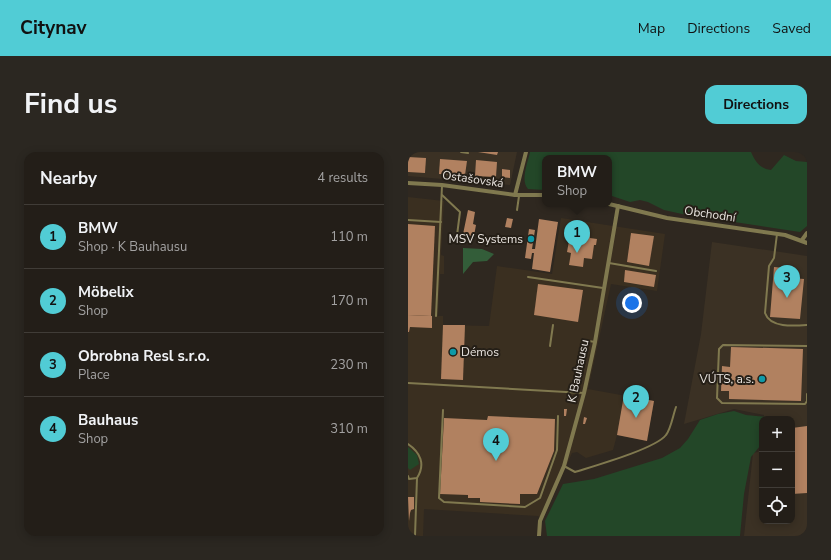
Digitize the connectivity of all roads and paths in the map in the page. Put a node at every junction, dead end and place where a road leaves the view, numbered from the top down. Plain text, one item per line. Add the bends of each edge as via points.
1 (461, 152) edge
2 (468, 152) edge
3 (526, 152) edge
4 (408, 183) edge
5 (442, 185) junction
6 (442, 195) junction
7 (517, 195) junction
8 (542, 195) edge
9 (612, 205) edge
10 (618, 206) junction
11 (517, 210) dead end
12 (408, 220) edge
13 (441, 222) junction
14 (807, 233) edge
15 (777, 234) junction
16 (802, 240) junction
17 (456, 243) dead end
18 (807, 243) edge
19 (608, 263) junction
20 (656, 271) dead end
21 (528, 277) dead end
22 (604, 288) junction
23 (436, 316) dead end
24 (553, 325) dead end
25 (807, 325) edge
26 (583, 340) dead end
27 (595, 342) junction
28 (550, 346) dead end
29 (807, 346) edge
30 (408, 383) edge
31 (584, 393) junction
32 (807, 394) edge
33 (807, 401) edge
34 (676, 406) dead end
35 (443, 410) dead end
36 (558, 416) dead end
37 (408, 444) edge
38 (564, 466) junction
39 (408, 476) edge
40 (417, 478) junction
41 (415, 536) edge
42 (539, 536) edge

1 - 2 lane
3 - 7 street, Ostašovská
4 - 5 street, Ostašovská
5 - 6 lane
5 - 7 street, Ostašovská
6 - 13 lane
6 - 17 lane via 460,212
7 - 8 street
7 - 11 lane
9 - 10 street, Obchodní
10 - 15 street, Obchodní via 667,218
10 - 19 street, K Bauhausu
12 - 13 lane
13 - 23 lane
14 - 16 street
15 - 16 street, Obchodní
15 - 25 lane via 774,258 770,266 765,313 771,323
16 - 18 street, Obchodní
19 - 20 lane
19 - 22 street, K Bauhausu
21 - 22 lane
22 - 27 street, K Bauhausu
24 - 28 lane
26 - 27 lane
27 - 31 street, K Bauhausu
29 - 33 lane via 723,345 719,349 717,398 722,403 805,404
30 - 31 lane
31 - 38 street, K Bauhausu
32 - 33 lane
34 - 38 lane via 667,434 661,440 618,459 575,472
35 - 36 lane via 439,498 444,502 517,506 525,506 540,498 557,450
37 - 40 lane via 416,449 421,458 422,471
38 - 42 street, K Bauhausu via 540,521
39 - 40 lane via 409,479
40 - 41 lane

